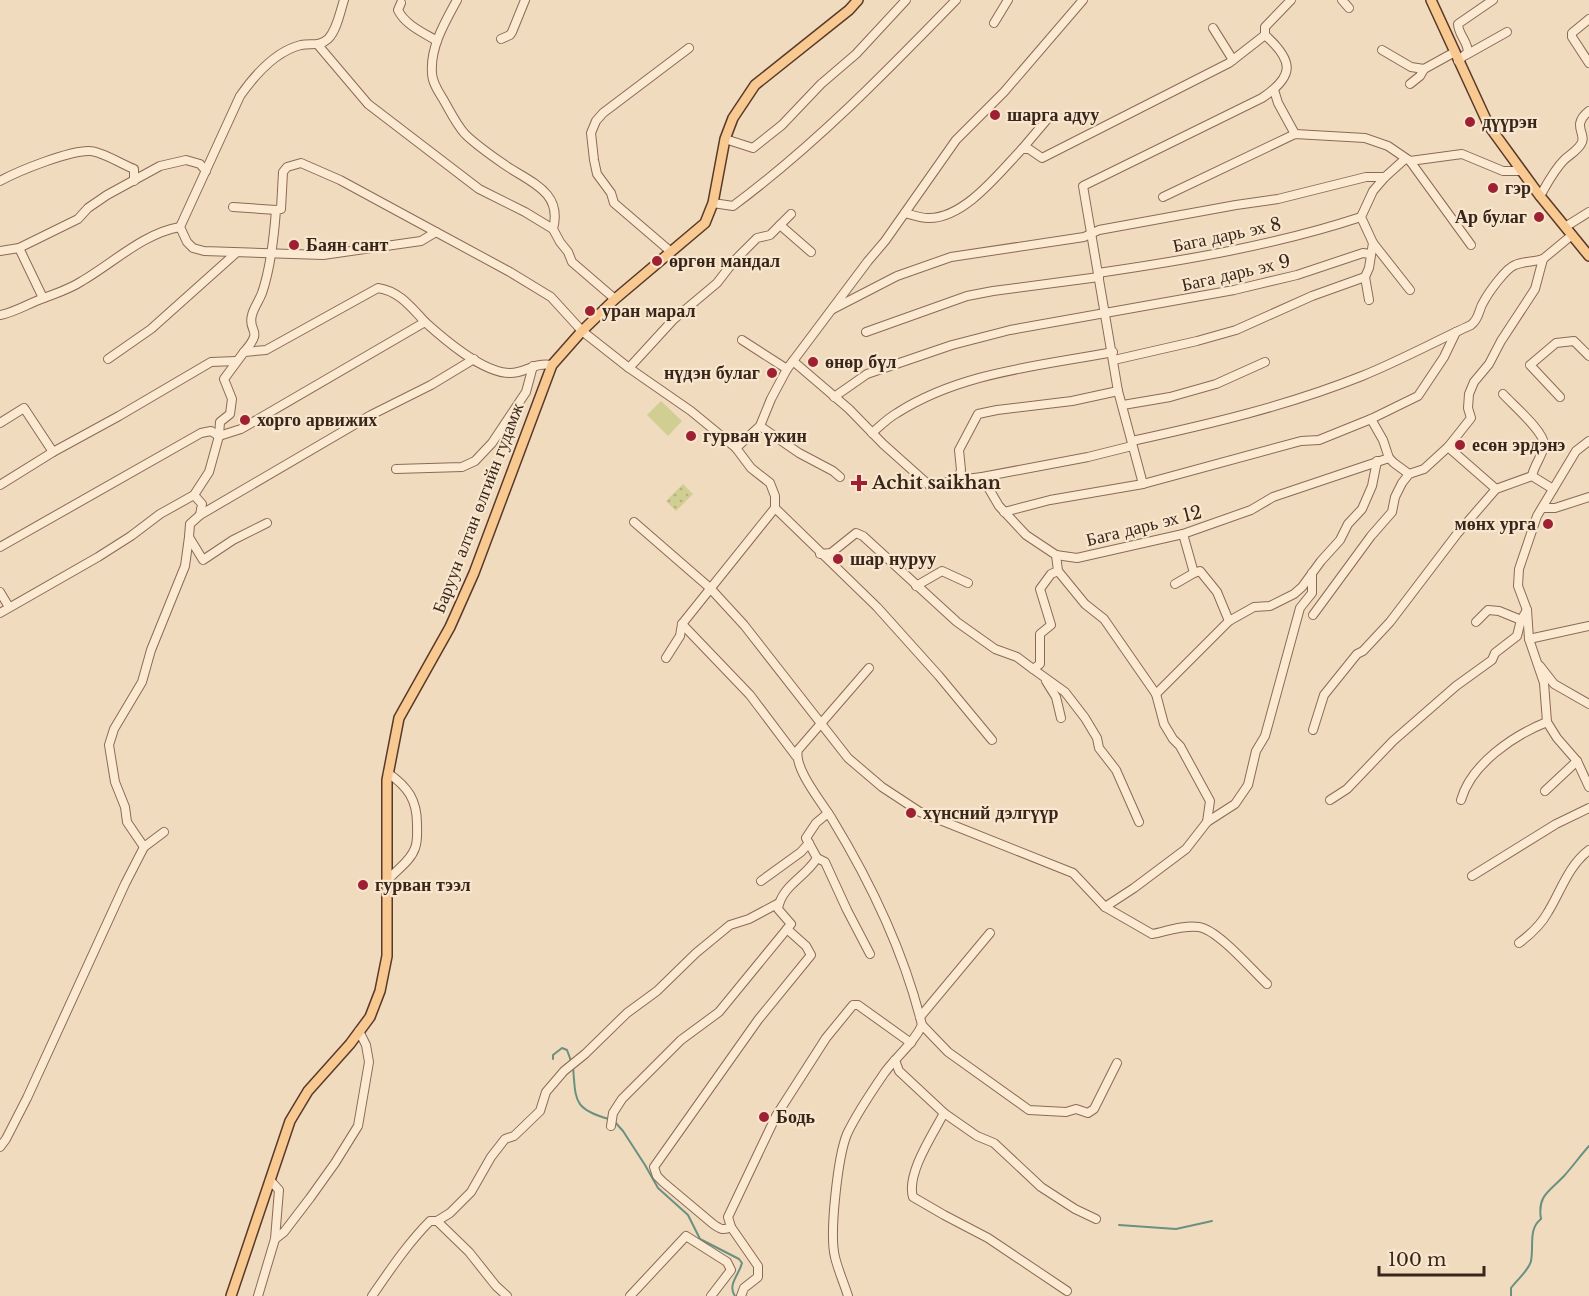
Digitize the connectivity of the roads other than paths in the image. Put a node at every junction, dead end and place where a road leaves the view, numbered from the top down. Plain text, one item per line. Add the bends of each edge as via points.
1 (344, 0) edge
2 (457, 0) edge
3 (525, 0) edge
4 (858, 0) edge
5 (906, 0) edge
6 (956, 0) edge
7 (1008, 0) edge
8 (1083, 0) edge
9 (1291, 0) edge
10 (1342, 0) edge
11 (1431, 0) edge
12 (1493, 0) edge
13 (401, 3) dead end
14 (1349, 8) dead end
15 (1589, 19) edge
16 (994, 23) dead end
17 (1213, 28) dead end
18 (1508, 32) dead end
19 (1265, 35) junction
20 (501, 39) dead end
21 (437, 41) junction
22 (318, 45) junction
23 (689, 48) dead end
24 (1382, 50) dead end
25 (1459, 57) junction
26 (1233, 60) junction
27 (1589, 63) edge
28 (1424, 69) junction
29 (1410, 84) dead end
30 (1274, 90) junction
31 (1589, 111) edge
32 (1050, 116) dead end
33 (1295, 134) junction
34 (725, 139) junction
35 (1022, 149) junction
36 (1408, 160) junction
37 (206, 171) junction
38 (1521, 171) junction
39 (1385, 177) junction
40 (134, 181) junction
41 (0, 182) edge
42 (1540, 196) junction
43 (1163, 197) dead end
44 (713, 203) junction
45 (232, 207) dead end
46 (276, 210) junction
47 (1589, 212) edge
48 (905, 213) junction
49 (791, 214) dead end
50 (1361, 217) junction
51 (780, 225) junction
52 (180, 228) junction
53 (553, 229) junction
54 (1569, 231) junction
55 (436, 232) junction
56 (1092, 233) junction
57 (1373, 243) junction
58 (1471, 245) dead end
59 (19, 248) junction
60 (0, 250) edge
61 (670, 251) junction
62 (811, 252) dead end
63 (236, 253) junction
64 (271, 253) junction
65 (1370, 254) junction
66 (1589, 256) edge
67 (1543, 259) junction
68 (1099, 275) junction
69 (1365, 276) junction
70 (1410, 290) dead end
71 (43, 298) junction
72 (615, 299) junction
73 (1369, 300) dead end
74 (833, 309) junction
75 (1106, 313) junction
76 (0, 315) edge
77 (425, 322) junction
78 (582, 331) junction
79 (866, 332) dead end
80 (1456, 332) junction
81 (742, 340) dead end
82 (244, 352) junction
83 (1113, 356) junction
84 (1589, 356) edge
85 (108, 359) dead end
86 (474, 359) junction
87 (236, 361) junction
88 (793, 361) junction
89 (1265, 362) dead end
90 (552, 365) junction
91 (533, 366) junction
92 (629, 368) junction
93 (787, 369) junction
94 (1118, 391) junction
95 (1503, 394) dead end
96 (834, 397) junction
97 (1560, 397) dead end
98 (1123, 405) junction
99 (1371, 419) junction
100 (0, 423) edge
101 (760, 426) junction
102 (872, 433) junction
103 (219, 436) junction
104 (1588, 440) edge
105 (1132, 443) junction
106 (1448, 447) junction
107 (736, 448) junction
108 (53, 452) junction
109 (1389, 458) junction
110 (1377, 461) junction
111 (396, 469) dead end
112 (1409, 474) junction
113 (1532, 476) junction
114 (840, 477) dead end
115 (982, 477) junction
116 (958, 480) junction
117 (1143, 484) junction
118 (0, 485) edge
119 (1496, 489) junction
120 (1553, 489) junction
121 (194, 495) junction
122 (1589, 497) edge
123 (774, 508) junction
124 (1544, 508) junction
125 (1004, 512) junction
126 (200, 515) junction
127 (634, 522) dead end
128 (267, 523) dead end
129 (1183, 534) junction
130 (189, 537) junction
131 (0, 547) edge
132 (820, 554) junction
133 (1056, 555) junction
134 (1058, 571) junction
135 (1194, 573) junction
136 (1312, 573) junction
137 (968, 583) dead end
138 (1175, 584) dead end
139 (916, 586) junction
140 (710, 588) junction
141 (0, 592) edge
142 (9, 607) junction
143 (1527, 610) junction
144 (0, 613) edge
145 (1313, 615) dead end
146 (1521, 620) junction
147 (1229, 621) junction
148 (1476, 622) dead end
149 (682, 624) junction
150 (1589, 626) edge
151 (1528, 639) junction
152 (666, 658) dead end
153 (1537, 663) junction
154 (869, 668) dead end
155 (1033, 669) junction
156 (1044, 676) junction
157 (1156, 694) junction
158 (1589, 704) edge
159 (1060, 718) dead end
160 (1548, 722) junction
161 (821, 725) junction
162 (1313, 730) dead end
163 (992, 740) dead end
164 (796, 756) junction
165 (1577, 761) junction
166 (388, 773) junction
167 (1589, 787) edge
168 (1545, 791) dead end
169 (1330, 800) dead end
170 (1461, 801) dead end
171 (1589, 808) edge
172 (828, 813) junction
173 (1139, 822) dead end
174 (1208, 822) junction
175 (164, 832) dead end
176 (809, 843) junction
177 (144, 847) junction
178 (1589, 850) edge
179 (817, 858) junction
180 (1472, 876) dead end
181 (387, 880) junction
182 (761, 881) dead end
183 (779, 903) junction
184 (1104, 907) junction
185 (787, 929) junction
186 (990, 933) dead end
187 (1519, 943) dead end
188 (870, 954) dead end
189 (1266, 984) dead end
190 (921, 1021) junction
191 (359, 1031) junction
192 (911, 1043) junction
193 (895, 1060) junction
194 (1117, 1063) dead end
195 (944, 1113) junction
196 (611, 1126) dead end
197 (0, 1147) edge
198 (270, 1180) junction
199 (1096, 1219) dead end
200 (437, 1221) junction
201 (731, 1227) junction
202 (275, 1239) junction
203 (1067, 1291) dead end
204 (231, 1296) edge
205 (258, 1296) edge
206 (372, 1296) edge
207 (507, 1296) edge
208 (630, 1296) edge
209 (711, 1296) edge
210 (741, 1296) edge
211 (848, 1296) edge

1 - 22 street via 333,32
2 - 21 street
3 - 20 street via 510,36
4 - 34 main road via 755,85 733,118
5 - 34 street via 856,54 753,148
6 - 44 street via 864,94 791,161 733,206
7 - 16 street
8 - 48 street via 1004,92 956,140
9 - 19 street via 1265,27
10 - 14 street
11 - 25 main road
12 - 25 street via 1458,24 1468,47
13 - 21 street via 401,17
15 - 27 street via 1572,33
17 - 26 street
18 - 25 street
19 - 26 street
19 - 30 street via 1285,58 1287,69
21 - 53 street via 432,75 454,119 504,165 545,192 554,207
22 - 37 street via 301,45 284,53 249,84 235,105
22 - 53 street via 368,104 479,189
23 - 61 street via 603,113 591,134 597,174 615,203
24 - 28 street via 1411,67
25 - 28 street
25 - 38 main road via 1489,126
26 - 35 street via 1042,158
28 - 29 street
30 - 33 street
30 - 56 street via 1083,186
31 - 42 street via 1581,118 1583,141 1563,161
32 - 35 street
33 - 36 street via 1365,138 1388,146
33 - 43 street
34 - 44 main road
35 - 48 street via 965,206 929,218
36 - 38 street via 1462,154 1503,171
36 - 39 street
36 - 58 street
37 - 40 street via 200,164 186,160 160,166
37 - 52 street
38 - 42 main road
39 - 50 street via 1373,191
39 - 56 street via 1366,177 1278,199
40 - 41 street via 134,169 91,151 61,157
40 - 59 street via 88,208 78,219
42 - 54 main road
44 - 61 main road via 705,223
45 - 46 street
46 - 55 street via 281,209 283,172 301,163
46 - 64 street
47 - 54 street
48 - 74 street
49 - 51 street
50 - 57 street
50 - 68 street, Бага дарь эх 8 via 1244,247
51 - 62 street
51 - 92 street via 770,235 757,238 717,283 673,320
52 - 63 street via 193,248
52 - 71 street via 168,230 82,282
53 - 72 street via 572,262
54 - 66 main road
54 - 67 street
55 - 64 street via 421,241 323,255
55 - 78 street via 551,297
56 - 68 street
56 - 74 street via 951,257 897,276
57 - 65 street
57 - 70 street
59 - 60 street
59 - 71 street
61 - 72 main road
63 - 64 street
63 - 85 street via 151,329
64 - 82 street via 262,293 251,317 255,340
65 - 69 street
65 - 75 street, Бага дарь эх 9 via 1234,290
67 - 80 street via 1510,268 1482,303 1477,320
67 - 106 street via 1534,289 1468,394 1471,418
68 - 75 street
68 - 79 street, Бага дарь эх 8 via 967,297
69 - 73 street
69 - 83 street via 1236,330
71 - 76 street
72 - 78 main road
74 - 88 street
75 - 83 street
75 - 96 street, Бага дарь эх 9 via 952,345 867,374
77 - 82 street via 405,300 378,288 266,350
77 - 86 street
77 - 103 street via 241,429
78 - 90 main road
78 - 92 street
80 - 99 street via 1418,396
80 - 105 street via 1362,376 1268,408
81 - 93 street
82 - 87 street
83 - 94 street
83 - 102 street via 971,379 911,404
84 - 97 street via 1574,340 1560,341 1530,365
86 - 91 street via 490,369 511,373
86 - 126 street
87 - 103 street via 224,379 232,399 230,414 220,422
87 - 108 street via 211,362
88 - 93 street
88 - 96 street
89 - 98 street via 1216,384
90 - 91 street
90 - 166 main road, Баруун алтан өлгийн гудамж via 474,573 450,627 399,718
91 - 111 street via 526,392 475,461 462,467
92 - 107 street
93 - 101 street
94 - 98 street
94 - 116 street via 978,414 959,450
95 - 113 street via 1544,439
96 - 102 street
98 - 105 street
99 - 109 street
99 - 117 street via 1319,441 1301,441
100 - 108 street via 24,408
101 - 107 street
101 - 114 street
102 - 116 street via 930,486
103 - 121 street via 208,472
103 - 131 street via 211,431 201,433
104 - 120 street via 1576,451
105 - 115 street
105 - 117 street
106 - 112 street via 1424,469
106 - 119 street
107 - 123 street via 751,468 770,483
108 - 118 street
109 - 110 street, Бага дарь эх 12
109 - 112 street
110 - 129 street, Бага дарь эх 12
110 - 136 street via 1362,508
112 - 145 street via 1398,490 1392,512
113 - 119 street
113 - 120 street
115 - 116 street
115 - 125 street
117 - 125 street
119 - 162 street via 1390,622 1357,654 1324,695
120 - 124 street
121 - 126 street via 202,504
121 - 142 street via 98,557
122 - 124 street
123 - 132 street
123 - 140 street
124 - 143 street via 1537,516 1519,569 1518,586
125 - 133 street via 1026,535
126 - 130 street via 190,524
127 - 140 street
128 - 130 street via 203,560
129 - 133 street, Бага дарь эх 12 via 1077,558
129 - 135 street
130 - 177 street via 185,566 142,682 109,745 127,822
132 - 139 street via 831,553 856,533
132 - 163 street via 877,607
133 - 134 street
134 - 155 street via 1051,574 1040,590 1051,625 1040,634 1040,664
134 - 157 street via 1119,637
135 - 138 street
135 - 147 street via 1200,571 1217,592
136 - 147 street via 1294,594 1270,606 1254,607
136 - 174 street via 1312,593 1300,609 1248,785 1235,804
137 - 139 street via 942,571
139 - 155 street via 995,649 1017,657
140 - 149 street
140 - 161 street via 751,633
141 - 142 street
142 - 144 street
143 - 146 street
143 - 151 street
146 - 148 street via 1488,610
146 - 169 street via 1517,636 1495,652 1492,660 1440,700 1347,789
147 - 157 street
149 - 152 street via 680,636
149 - 164 street via 750,695
150 - 151 street
151 - 153 street
153 - 158 street via 1554,684
153 - 160 street via 1544,683
154 - 161 street
155 - 156 street
156 - 159 street via 1056,697
156 - 173 street via 1065,692 1085,718 1099,748 1116,770
157 - 174 street via 1164,724 1210,801
160 - 165 street
160 - 170 street via 1490,757 1464,789
161 - 164 street
161 - 184 street via 848,758 913,808 1073,873
164 - 172 street via 807,782
165 - 167 street
165 - 168 street
166 - 181 main road, Баруун алтан өлгийн гудамж
166 - 181 street via 414,800 417,834 411,856
171 - 180 street
172 - 176 street via 816,823 807,838
172 - 190 street via 895,939
174 - 184 street via 1186,849
175 - 177 street
176 - 179 street
176 - 182 street
177 - 197 street via 27,1098
178 - 187 street via 1575,863 1536,929
179 - 183 street
179 - 188 street via 825,862
181 - 191 main road, Баруун алтан өлгийн гудамж via 387,956 380,991
183 - 185 street via 778,909 791,924
183 - 200 street via 730,926 564,1071 546,1092 540,1111 506,1139 471,1192
184 - 189 street via 1152,934 1198,927 1213,932
185 - 196 street via 719,1012 681,1040 622,1099 613,1113
185 - 201 street via 811,955 752,1029 654,1167 663,1182 713,1224 720,1229
186 - 190 street
190 - 192 street
190 - 194 street via 948,1053 1029,1110 1076,1109 1088,1113 1094,1109
191 - 198 main road, Баруун алтан өлгийн гудамж via 302,1101 290,1122
191 - 202 street via 369,1062 358,1126 310,1198
192 - 193 street
192 - 201 street via 853,1005 826,1038 776,1116 728,1217
193 - 195 street via 899,1071
193 - 211 street via 846,1137 837,1182 834,1257
195 - 199 street via 994,1143 1041,1187
195 - 203 street via 914,1176 913,1197 988,1238
198 - 202 street via 279,1190
198 - 204 main road, Баруун алтан өлгийн гудамж
200 - 206 street via 430,1221 410,1242
200 - 207 street
201 - 210 street via 758,1266 758,1276
202 - 205 street
208 - 209 street via 686,1236 728,1262 731,1270

